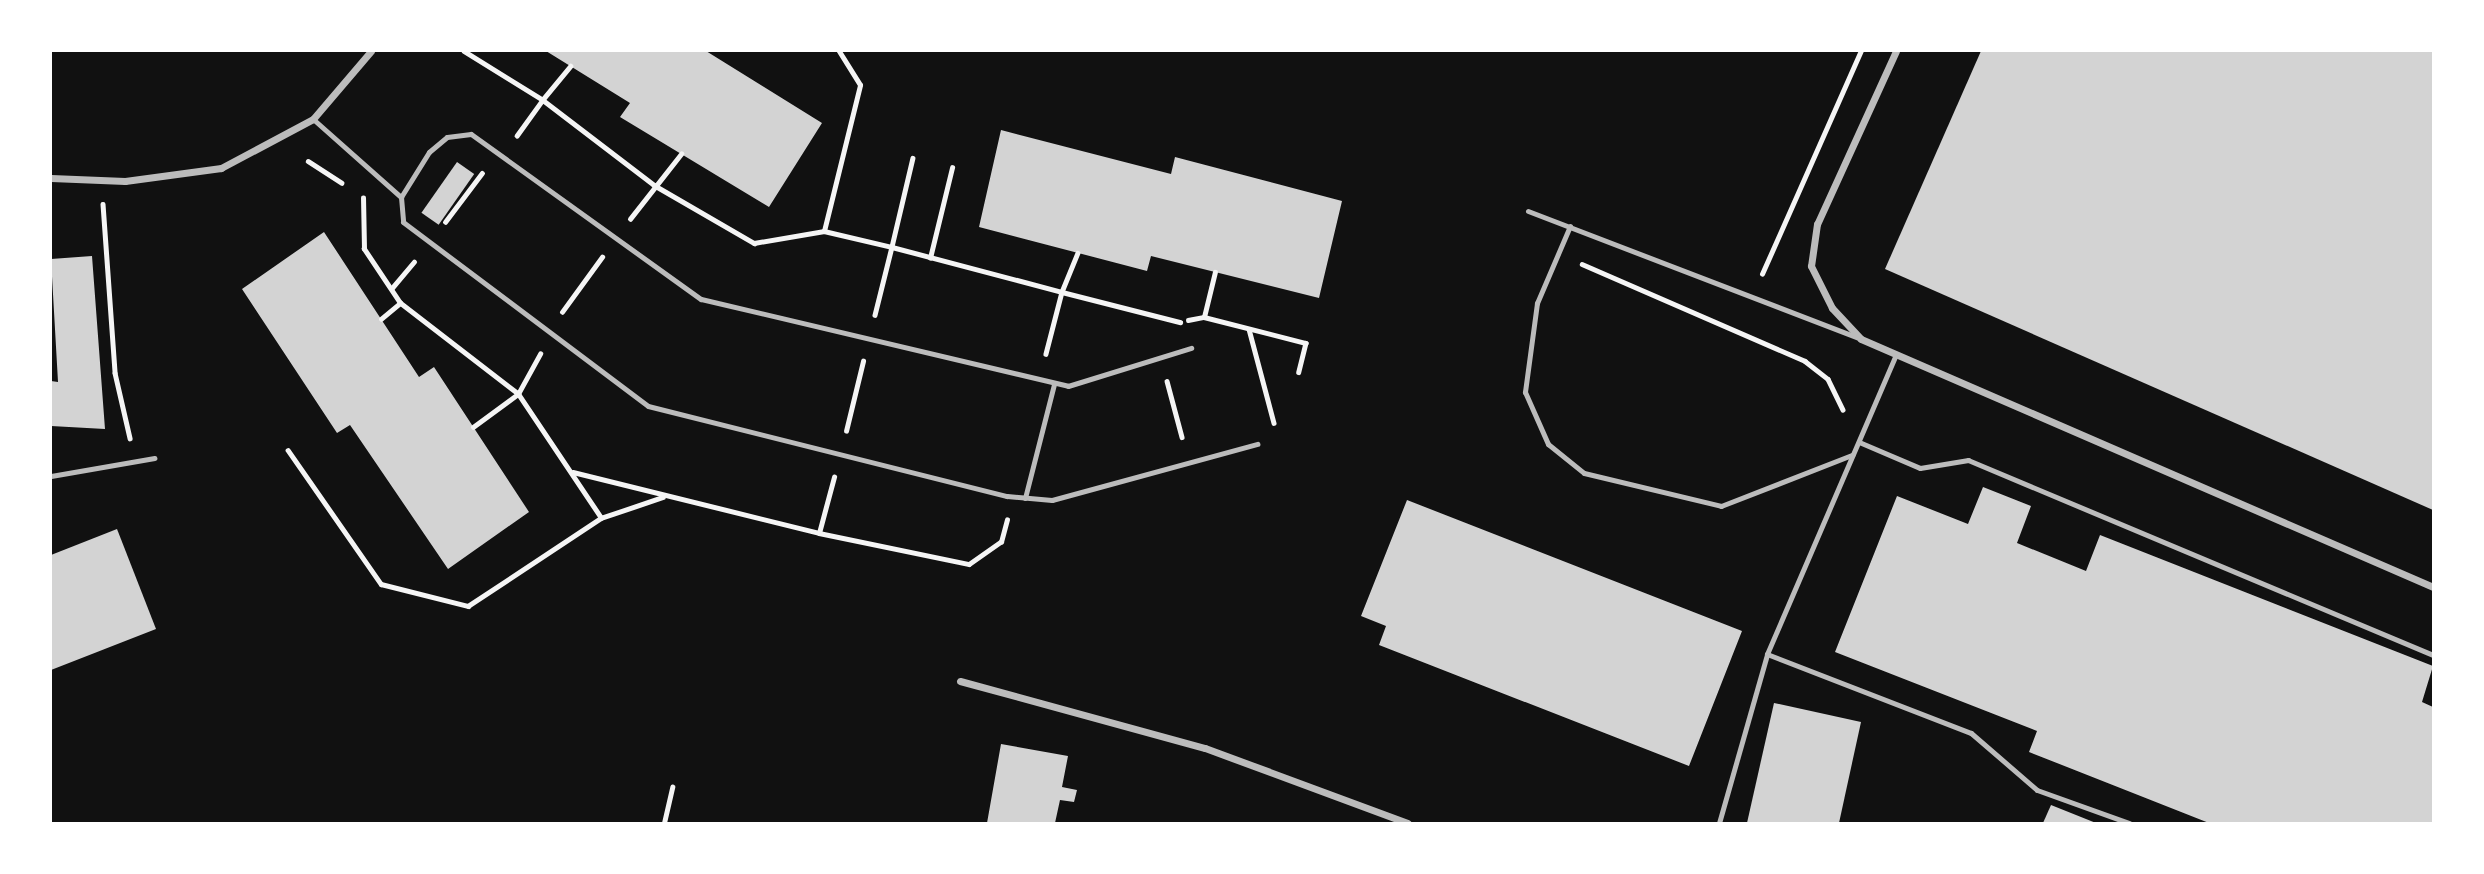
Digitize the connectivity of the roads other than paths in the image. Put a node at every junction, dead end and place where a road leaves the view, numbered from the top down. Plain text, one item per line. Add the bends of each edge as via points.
1 (371, 51) edge
2 (1896, 51) edge
3 (313, 119) junction
4 (51, 178) edge
5 (401, 197) junction
6 (1528, 211) dead end
7 (1570, 226) junction
8 (1861, 339) junction
9 (1191, 348) dead end
10 (1896, 355) junction
11 (1054, 384) junction
12 (1859, 442) junction
13 (1257, 444) dead end
14 (1852, 455) junction
15 (154, 458) dead end
16 (51, 476) edge
17 (1025, 498) junction
18 (2433, 587) edge
19 (1767, 654) junction
20 (2433, 655) edge
21 (960, 681) dead end
22 (1408, 823) edge
23 (1719, 823) edge
24 (2129, 823) edge

1 - 3 street
2 - 8 street via 1817,224 1811,266 1832,308
3 - 4 street via 221,168 125,181
3 - 5 lane
5 - 11 lane via 429,152 447,137 471,134 701,299
5 - 17 lane via 403,222 648,406
6 - 7 lane
7 - 8 lane
7 - 14 lane via 1537,303 1525,392 1548,444 1584,472 1721,506
8 - 10 street
9 - 11 lane via 1068,386
10 - 12 lane
10 - 18 street
11 - 17 lane
12 - 14 lane
12 - 20 lane via 1920,468 1968,460
13 - 17 lane via 1052,500
14 - 19 lane
15 - 16 lane
19 - 23 lane
19 - 24 lane via 1971,733 2037,790
21 - 22 street via 1205,747

